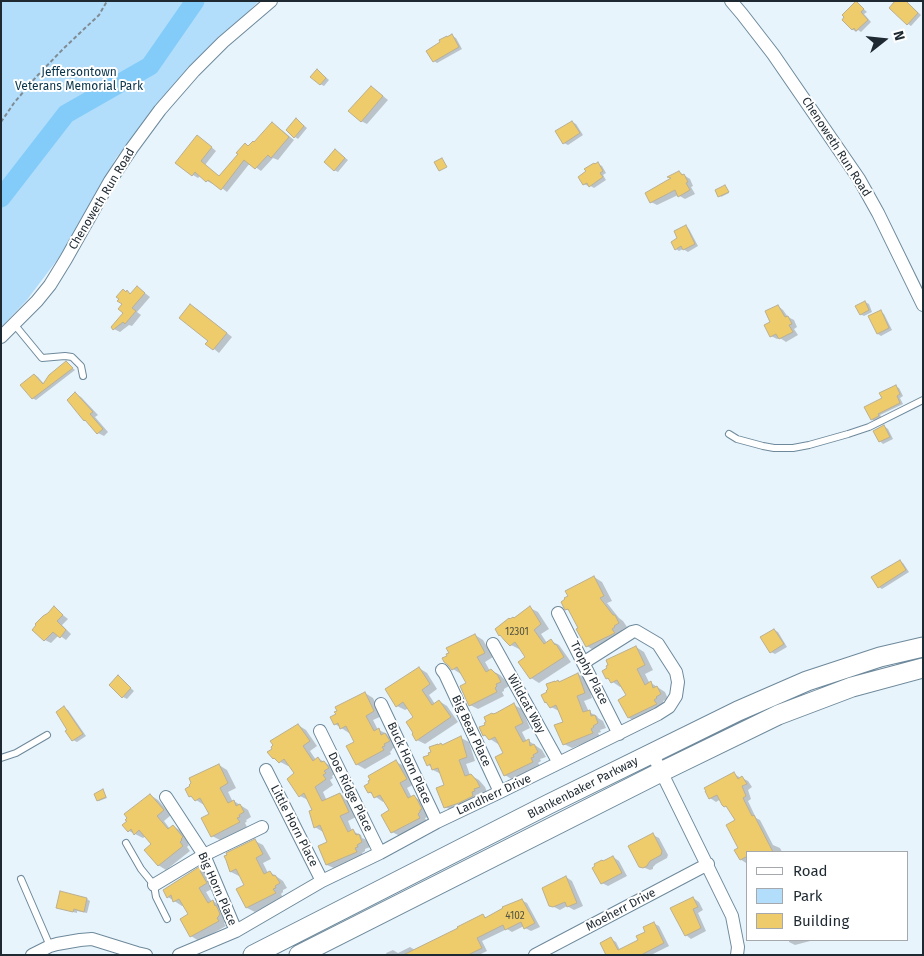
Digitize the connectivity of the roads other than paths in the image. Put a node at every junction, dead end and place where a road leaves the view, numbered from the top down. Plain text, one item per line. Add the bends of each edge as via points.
1 (271, 1) edge
2 (731, 1) edge
3 (923, 305) edge
4 (14, 324) junction
5 (1, 337) edge
6 (83, 376) dead end
7 (923, 400) edge
8 (729, 434) dead end
9 (558, 613) dead end
10 (493, 644) dead end
11 (923, 647) edge
12 (583, 663) junction
13 (923, 668) edge
14 (442, 670) dead end
15 (381, 704) dead end
16 (320, 731) dead end
17 (619, 734) junction
18 (48, 735) dead end
19 (652, 753) junction
20 (1, 758) edge
21 (560, 763) junction
22 (266, 770) dead end
23 (661, 772) junction
24 (500, 792) junction
25 (166, 797) dead end
26 (437, 822) junction
27 (262, 827) dead end
28 (126, 843) dead end
29 (380, 854) junction
30 (204, 855) junction
31 (708, 864) junction
32 (21, 879) dead end
33 (322, 882) junction
34 (154, 885) junction
35 (166, 919) dead end
36 (236, 931) junction
37 (50, 946) junction
38 (32, 955) edge
39 (146, 955) edge
40 (179, 955) edge
41 (253, 955) edge
42 (299, 955) edge
43 (535, 955) edge
44 (737, 955) edge

1 - 4 street, Chenoweth Run Road via 223,42 160,110 122,163 50,285
2 - 3 street, Chenoweth Run Road via 773,54 859,179
4 - 5 street, Chenoweth Run Road
4 - 6 lane via 42,358 72,357 81,366
7 - 8 lane via 876,424 809,446 774,448
9 - 12 street, Trophy Place
10 - 21 street, Wildcat Way
11 - 19 main road, Blankenbaker Parkway via 807,681
12 - 17 street, Trophy Place
12 - 17 street, Landherr Drive via 636,631 658,644 676,672 676,696 669,706
13 - 23 main road, Blankenbaker Parkway via 852,687 778,715
14 - 24 street, Big Bear Place
15 - 26 street, Buck Horn Place
16 - 29 street, Doe Ridge Place
17 - 21 street, Landherr Drive
18 - 20 lane via 16,754
19 - 23 street
19 - 41 main road, Blankenbaker Parkway
21 - 24 street, Landherr Drive
22 - 33 street, Little Horn Place
23 - 31 street
23 - 42 main road, Blankenbaker Parkway
24 - 26 street, Landherr Drive
25 - 30 street, Big Horn Place
26 - 29 street, Landherr Drive
27 - 30 street
28 - 34 lane
29 - 33 street, Landherr Drive
30 - 34 street
30 - 36 street, Big Horn Place
31 - 43 street, Moeherr Drive
31 - 44 street via 732,916
32 - 37 lane
33 - 36 street, Landherr Drive
34 - 35 lane
36 - 40 street, Landherr Drive
37 - 38 street
37 - 39 street via 92,939

